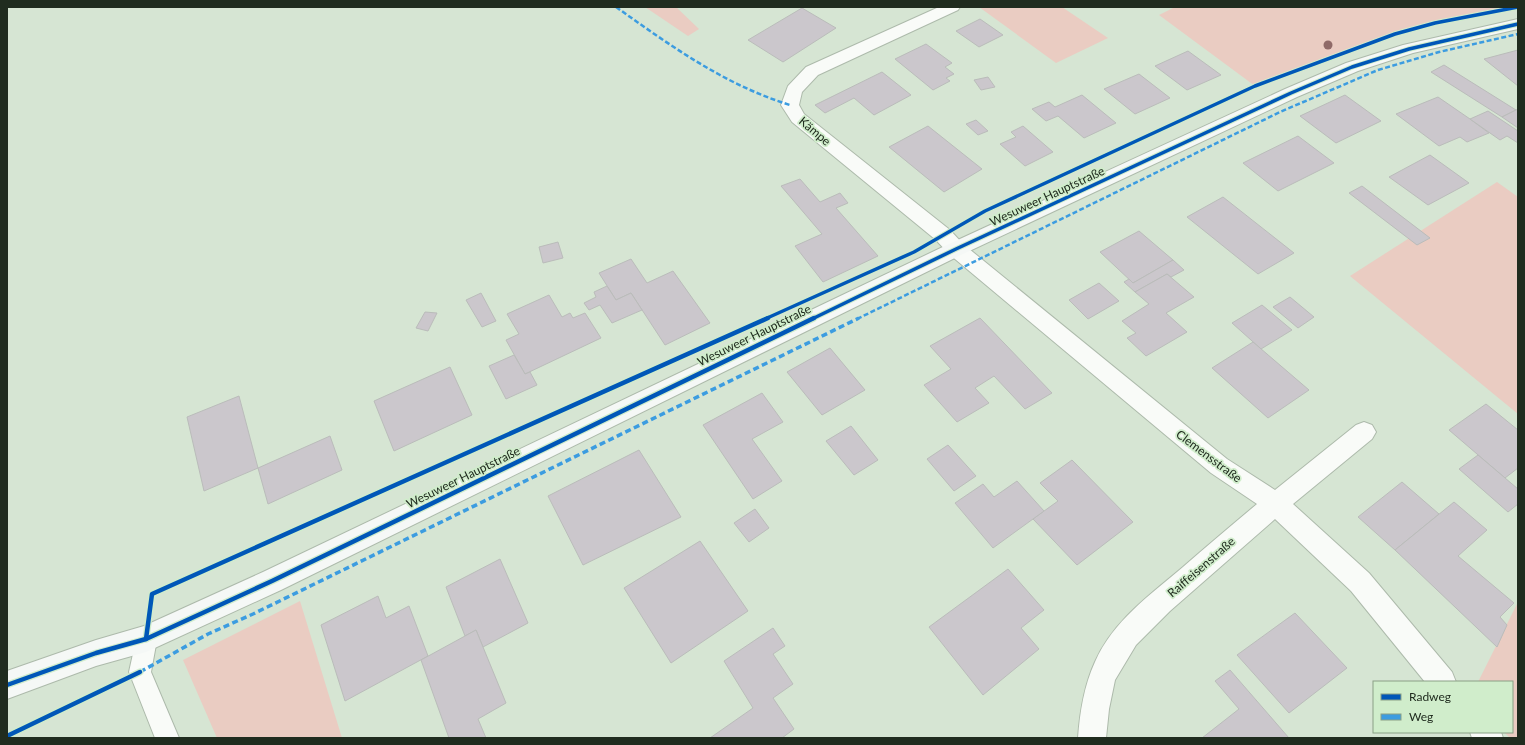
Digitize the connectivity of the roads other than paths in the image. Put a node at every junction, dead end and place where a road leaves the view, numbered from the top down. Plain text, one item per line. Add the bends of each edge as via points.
1 (952, 7) edge
2 (1518, 24) edge
3 (956, 249) junction
4 (1364, 432) dead end
5 (1275, 503) junction
6 (146, 639) junction
7 (1441, 681) edge
8 (7, 685) edge
9 (166, 738) edge
10 (1092, 738) edge

1 - 3 street, Kämpe via 812,71 794,90 790,105 798,118 943,235
2 - 3 main road, Wesuweer Hauptstraße via 1409,49 1352,67
3 - 5 street, Clemensstraße via 1219,466
3 - 6 main road, Wesuweer Hauptstraße via 272,581
4 - 5 street, Raiffeisenstraße
5 - 7 street, Clemensstraße via 1360,582
5 - 10 street, Raiffeisenstraße via 1130,629 1102,678 1096,698
6 - 8 main road, Wesuweer Hauptstraße via 96,653
6 - 9 lane via 140,672

